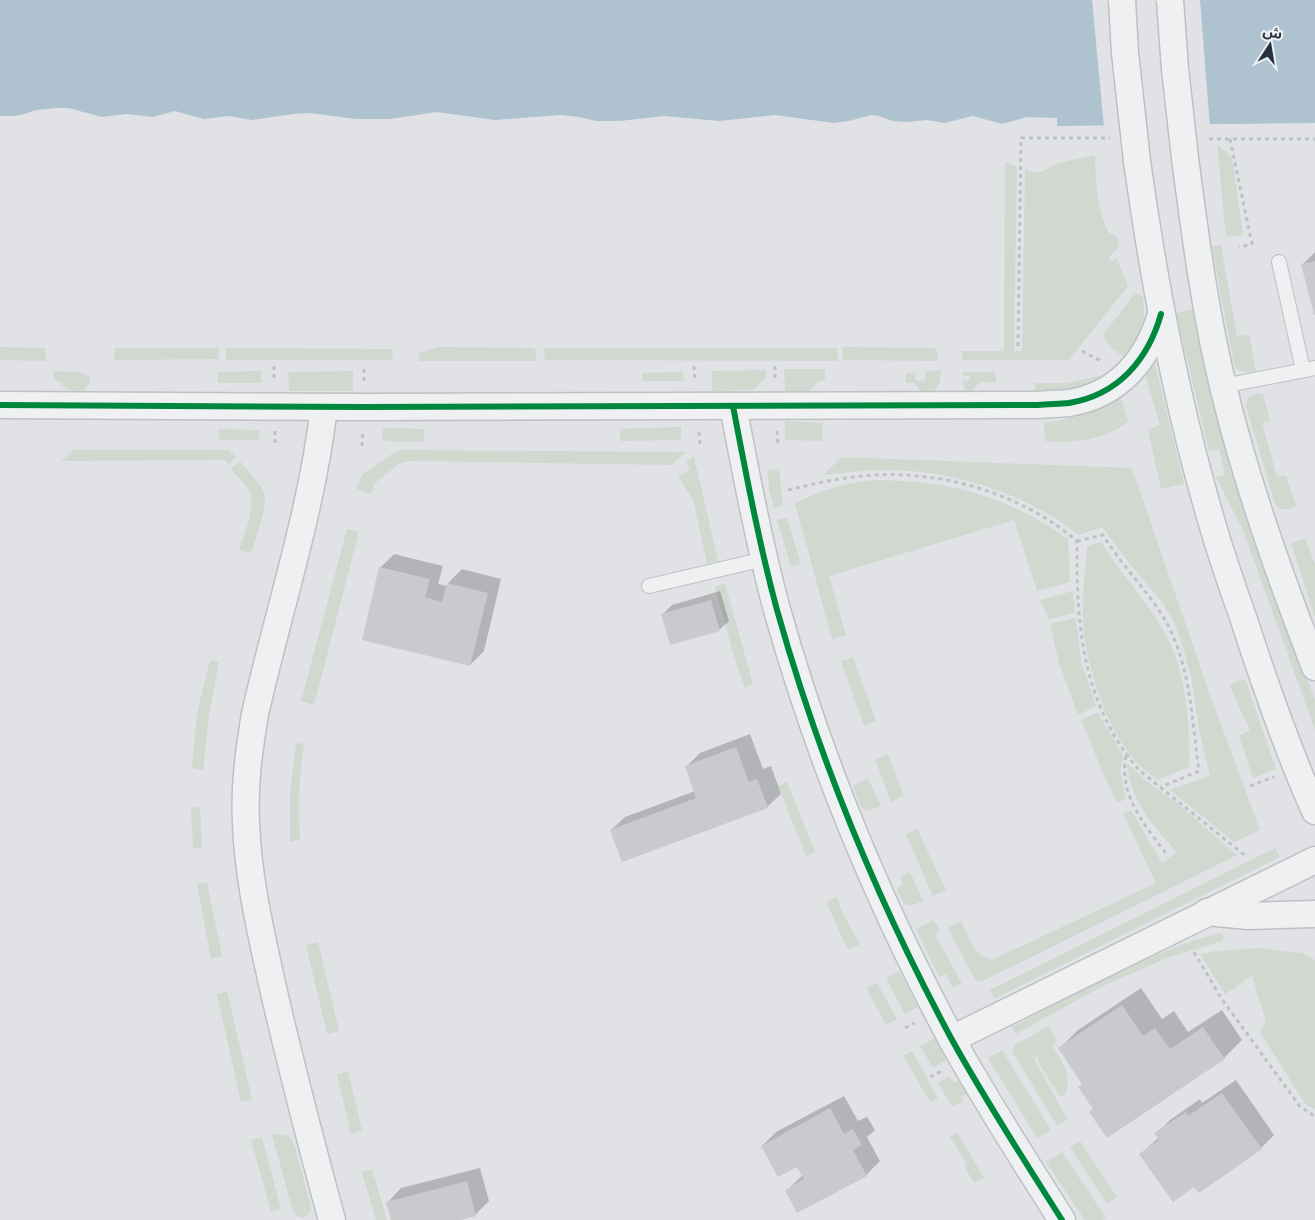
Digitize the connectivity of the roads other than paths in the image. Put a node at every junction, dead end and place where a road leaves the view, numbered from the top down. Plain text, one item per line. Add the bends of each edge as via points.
1 (1122, 0) edge
2 (1170, 0) edge
3 (1279, 262) dead end
4 (1161, 314) junction
5 (1309, 369) edge
6 (1223, 386) junction
7 (0, 405) edge
8 (733, 406) junction
9 (324, 407) junction
10 (764, 559) junction
11 (649, 586) dead end
12 (1315, 667) edge
13 (1314, 808) edge
14 (1315, 860) edge
15 (1207, 912) junction
16 (1315, 914) edge
17 (952, 1039) junction
18 (332, 1220) edge
19 (1062, 1220) edge

1 - 4 street, bridge via 1137,161
2 - 6 street, bridge via 1175,69 1193,148 1202,274
3 - 5 lane
4 - 8 street via 1151,343 1134,368 1110,387 1075,401 1038,405
4 - 13 street via 1178,395 1212,524 1290,752
5 - 6 lane
6 - 12 street via 1261,516
7 - 9 street
8 - 9 street
8 - 10 street
9 - 18 street via 309,498 254,714 246,786 246,822 260,930 304,1118
10 - 11 lane
10 - 17 street via 794,665 835,784 899,935
14 - 15 street
15 - 16 street via 1248,916
15 - 17 street
17 - 19 street

